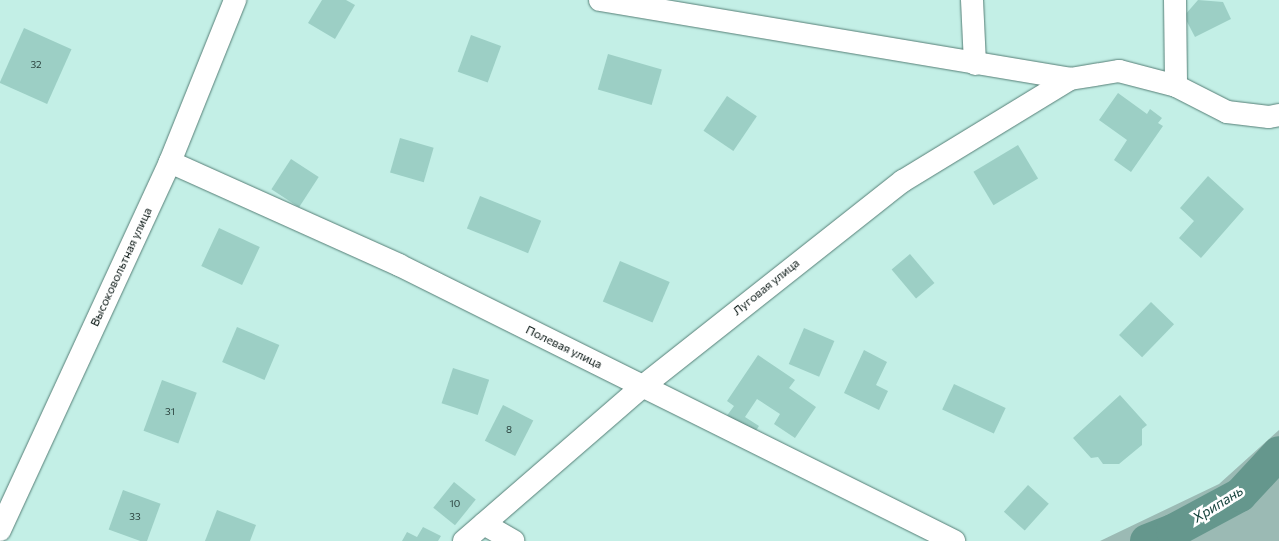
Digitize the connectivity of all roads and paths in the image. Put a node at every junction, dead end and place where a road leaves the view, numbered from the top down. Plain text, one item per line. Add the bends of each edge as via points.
1 (235, 0) edge
2 (600, 0) edge
3 (972, 0) edge
4 (1175, 0) edge
5 (975, 64) junction
6 (1070, 79) junction
7 (1176, 86) junction
8 (1279, 115) edge
9 (170, 162) junction
10 (643, 386) junction
11 (484, 524) junction
12 (0, 530) edge
13 (464, 541) edge
14 (514, 541) edge
15 (954, 541) edge

1 - 9 street, Высоковольтная улица
2 - 5 street
3 - 5 street
4 - 7 street
5 - 6 street
6 - 7 street via 1119,71
6 - 10 street, Луговая улица via 903,181
7 - 8 street via 1227,112 1269,117
9 - 10 street, Полевая улица via 399,265
9 - 12 street, Высоковольтная улица
10 - 11 street, Луговая улица
10 - 15 street, Полевая улица
11 - 13 street, Луговая улица
11 - 14 street

